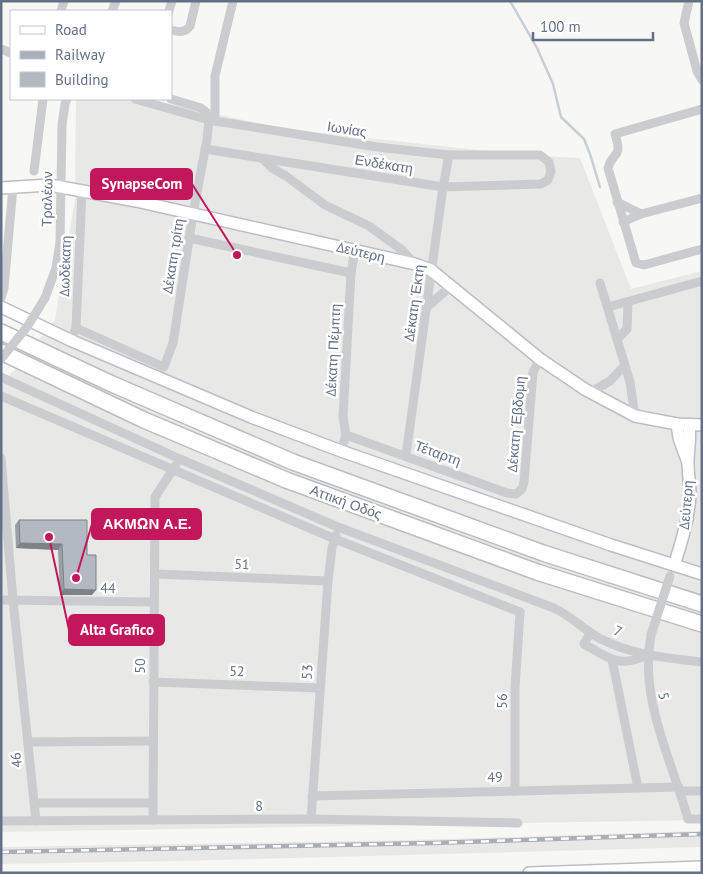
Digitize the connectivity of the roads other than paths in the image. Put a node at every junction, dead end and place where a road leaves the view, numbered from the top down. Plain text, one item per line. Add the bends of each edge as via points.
1 (196, 1) edge
2 (233, 1) edge
3 (689, 1) edge
4 (172, 30) edge
5 (702, 80) edge
6 (172, 99) edge
7 (43, 100) edge
8 (67, 100) edge
9 (139, 100) edge
10 (702, 109) edge
11 (212, 120) junction
12 (205, 149) junction
13 (449, 155) junction
14 (263, 159) junction
15 (551, 169) joint
16 (34, 171) dead end
17 (443, 186) junction
18 (13, 187) junction
19 (61, 187) junction
20 (1, 188) edge
21 (82, 191) junction
22 (702, 198) edge
23 (617, 202) junction
24 (193, 214) junction
25 (641, 214) junction
26 (623, 222) junction
27 (189, 238) junction
28 (702, 249) edge
29 (355, 250) junction
30 (415, 264) junction
31 (431, 270) junction
32 (352, 273) junction
33 (702, 281) edge
34 (600, 283) dead end
35 (451, 286) junction
36 (1, 298) edge
37 (628, 302) junction
38 (427, 307) junction
39 (608, 307) junction
40 (1, 308) edge
41 (76, 328) junction
42 (1, 332) edge
43 (617, 339) junction
44 (70, 340) junction
45 (1, 352) edge
46 (540, 358) junction
47 (1, 359) edge
48 (624, 366) junction
49 (2, 380) edge
50 (591, 392) junction
51 (1, 396) edge
52 (635, 416) junction
53 (683, 424) junction
54 (702, 426) edge
55 (346, 435) junction
56 (341, 451) junction
57 (406, 456) junction
58 (1, 458) edge
59 (180, 459) junction
60 (173, 469) junction
61 (520, 492) joint
62 (338, 527) junction
63 (335, 539) junction
64 (674, 565) junction
65 (155, 574) junction
66 (702, 574) edge
67 (670, 576) joint
68 (328, 581) junction
69 (1, 600) edge
70 (13, 600) junction
71 (534, 601) junction
72 (154, 602) junction
73 (702, 604) edge
74 (520, 612) junction
75 (702, 624) edge
76 (590, 633) junction
77 (648, 655) junction
78 (612, 659) junction
79 (702, 662) edge
80 (153, 682) junction
81 (319, 688) junction
82 (153, 741) junction
83 (28, 742) junction
84 (638, 788) junction
85 (680, 789) junction
86 (515, 790) junction
87 (702, 791) edge
88 (312, 796) junction
89 (35, 803) junction
90 (153, 803) junction
91 (311, 819) junction
92 (702, 819) edge
93 (152, 820) junction
94 (1, 821) edge
95 (36, 821) junction
96 (518, 823) dead end
97 (702, 867) edge
98 (529, 873) edge

1 - 4 street via 188,30
2 - 11 street, Δέκατη τρίτη via 216,70
3 - 5 street via 684,23
6 - 11 street via 201,108
7 - 16 street
8 - 19 street, Τραλέων via 63,114
9 - 11 street, Ιωνίας
10 - 23 street via 615,134 618,153 608,168
11 - 12 street, Δέκατη τρίτη
11 - 13 street, Ιωνίας via 377,147
12 - 14 street, Ενδέκατη
12 - 24 street, Δέκατη τρίτη
13 - 15 street, Ιωνίας via 540,155 549,162
13 - 17 street, Δέκατη Έκτη
14 - 17 street, Ενδέκατη
14 - 30 street via 325,205 369,226 402,250
15 - 17 street, Ενδέκατη via 548,180 541,184
17 - 31 street, Δέκατη Έκτη
18 - 19 street, Δεύτερη
18 - 20 street, Δεύτερη
18 - 36 street
19 - 21 street, Δεύτερη
19 - 47 street, Τραλέων, bridge via 58,255 53,278 28,327
21 - 24 street, Δεύτερη
21 - 41 street, Δωδέκατη
22 - 25 street
23 - 25 street
23 - 26 street
24 - 27 street, Δέκατη τρίτη
24 - 29 street, Δεύτερη
25 - 26 street
26 - 28 street via 638,265
27 - 32 street
27 - 41 street, Δέκατη τρίτη via 173,343 164,367
29 - 30 street, Δεύτερη
29 - 32 street, Δέκατη Πέμπτη
30 - 31 street, Δεύτερη
31 - 35 street, Δεύτερη
31 - 38 street, Δέκατη Έκτη
32 - 55 street, Δέκατη Πέμπτη via 343,416
33 - 37 street
34 - 39 street
35 - 38 street
35 - 46 street, Δεύτερη
37 - 39 street
37 - 43 street via 627,329
38 - 57 street, Δέκατη Έκτη
39 - 43 street
40 - 44 street
41 - 44 street, Δωδέκατη
42 - 73 highway, Αττική Οδός via 293,462 543,553
43 - 48 street
44 - 56 street via 250,417
45 - 75 highway, Αττική Οδός via 144,420 286,480 537,572
46 - 50 street, Δεύτερη
46 - 61 street, Δέκατη Έβδομη via 533,372 524,482
48 - 50 street via 610,381
48 - 52 street
49 - 59 street, 7
50 - 52 street, Δεύτερη
51 - 60 street
52 - 53 street, Δεύτερη
53 - 54 street, Δεύτερη
53 - 64 street, Δεύτερη via 691,442 689,509
55 - 56 street, Δέκατη Πέμπτη
55 - 57 street, Τέταρτη
56 - 64 street
57 - 61 street, Τέταρτη via 508,493
58 - 70 street, 46
59 - 60 street, 50
59 - 62 street, 7
60 - 63 street
60 - 65 street, 50 via 155,497
62 - 63 street, 53
62 - 71 street, 7
63 - 68 street, 53
63 - 74 street
64 - 66 street
64 - 67 street, Δεύτερη
65 - 68 street, 51
65 - 72 street, 50
67 - 77 street, 5, bridge
68 - 81 street, 53
69 - 70 street, 44
70 - 72 street, 44
70 - 83 street, 46
71 - 74 street
71 - 76 street, 7 via 563,612
72 - 80 street, 50
74 - 86 street, 56 via 515,688
76 - 77 street, 7
76 - 78 street via 584,644
77 - 78 street via 630,662
77 - 79 street, 7
77 - 85 street, 5 via 652,707
78 - 84 street
80 - 81 street, 52
80 - 82 street, 50
81 - 88 street, 53
82 - 83 street
82 - 90 street, 50
83 - 89 street, 46
84 - 85 street, 49
84 - 86 street, 49
85 - 87 street, 49
85 - 92 street, 5 via 688,819
86 - 88 street, 49
88 - 91 street, 53
89 - 90 street
89 - 95 street, 46
90 - 93 street, 50
91 - 93 street, 8
91 - 96 street, 8
93 - 95 street, 8
94 - 95 street, 8
97 - 98 street

